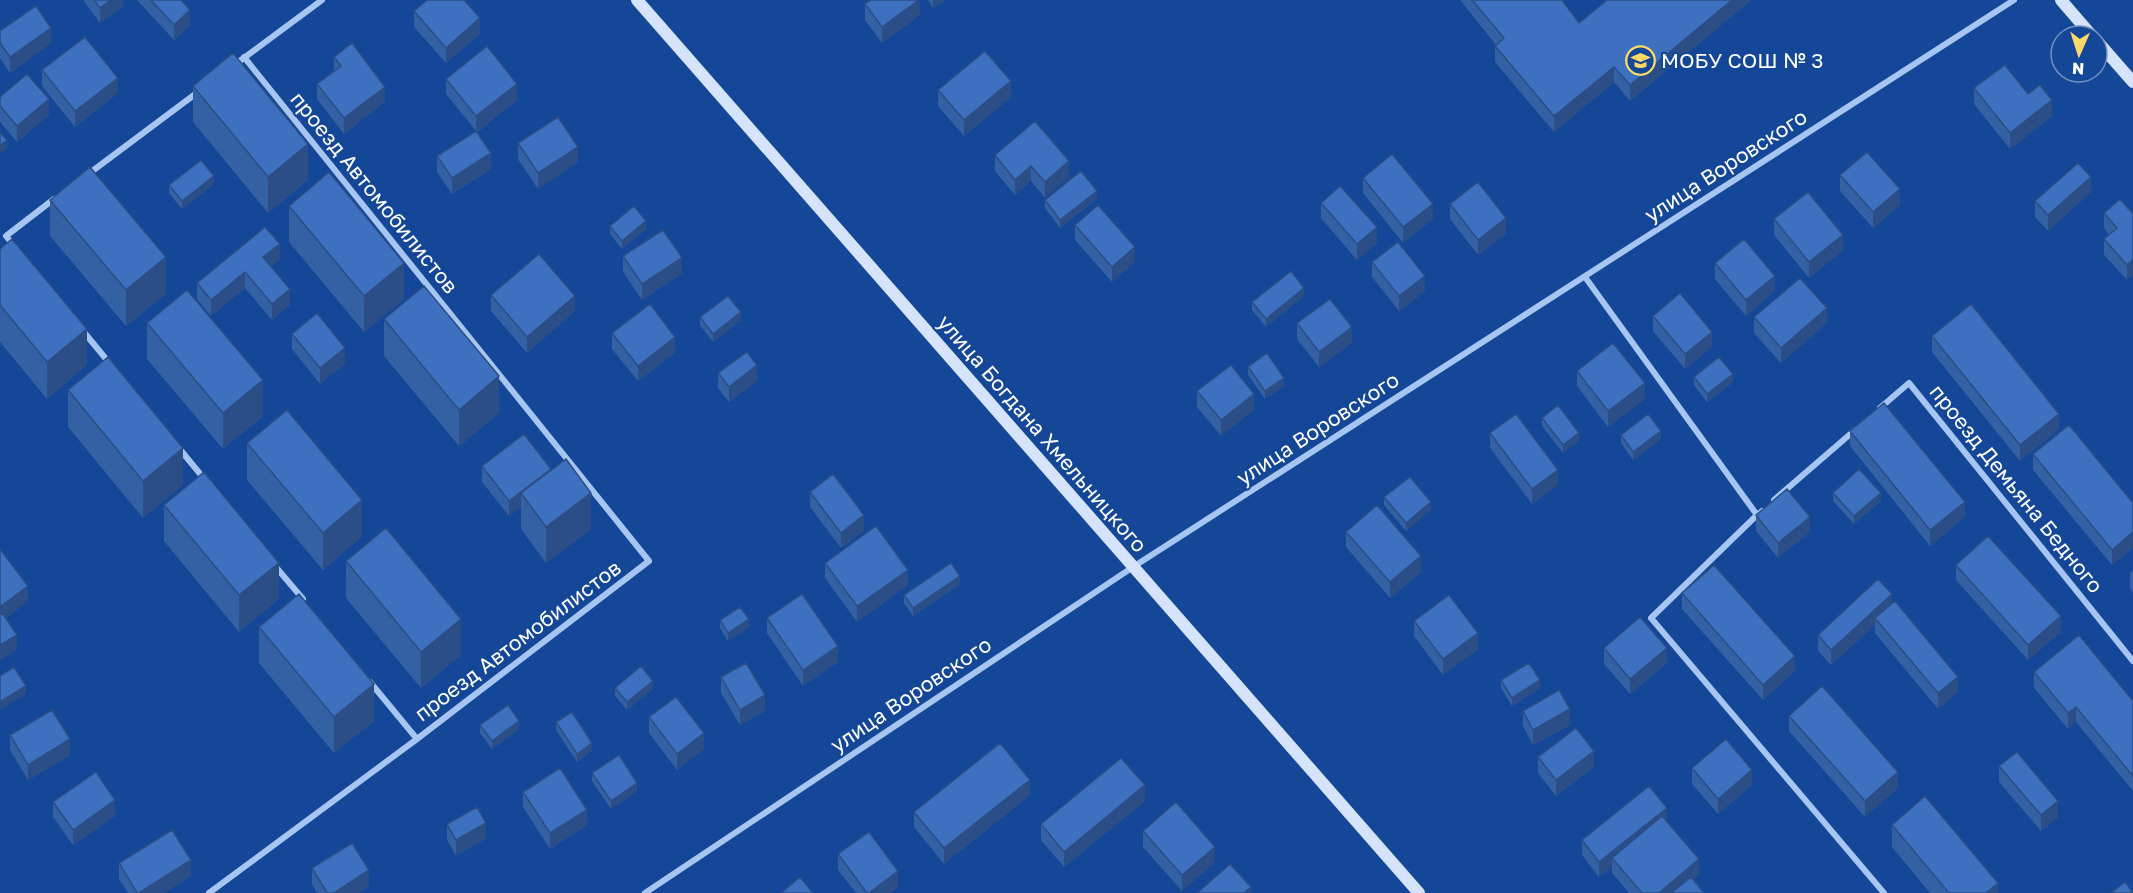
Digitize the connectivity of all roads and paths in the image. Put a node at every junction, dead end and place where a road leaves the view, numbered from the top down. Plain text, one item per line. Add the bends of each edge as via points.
1 (322, 0) edge
2 (636, 0) edge
3 (2014, 0) edge
4 (2061, 0) edge
5 (2082, 24) edge
6 (2109, 55) edge
7 (244, 57) junction
8 (225, 72) edge
9 (2133, 82) edge
10 (206, 86) edge
11 (82, 179) edge
12 (63, 193) edge
13 (3, 238) edge
14 (21, 254) edge
15 (1585, 276) junction
16 (81, 327) edge
17 (118, 373) edge
18 (1873, 414) edge
19 (1864, 422) edge
20 (170, 437) edge
21 (208, 483) edge
22 (1757, 515) junction
23 (267, 556) edge
24 (1133, 567) junction
25 (305, 602) edge
26 (2133, 661) edge
27 (364, 675) edge
28 (417, 740) junction
29 (209, 893) edge
30 (645, 893) edge
31 (1419, 893) edge
32 (1884, 893) edge

1 - 7 street
2 - 24 street, улица Богдана Хмельницкого
3 - 15 street, улица Воровского
4 - 5 street
6 - 9 street
7 - 8 street
7 - 28 street, проезд Автомобилистов via 649,561
10 - 11 street
12 - 13 street
13 - 14 street
15 - 22 street
15 - 24 street, улица Воровского
16 - 17 street
18 - 26 street, проезд Демьяна Бедного via 1909,383
19 - 22 street
20 - 21 street
22 - 32 street via 1651,618
23 - 25 street
24 - 30 street, улица Воровского
24 - 31 street, улица Богдана Хмельницкого
27 - 28 street, проезд Автомобилистов
28 - 29 street

